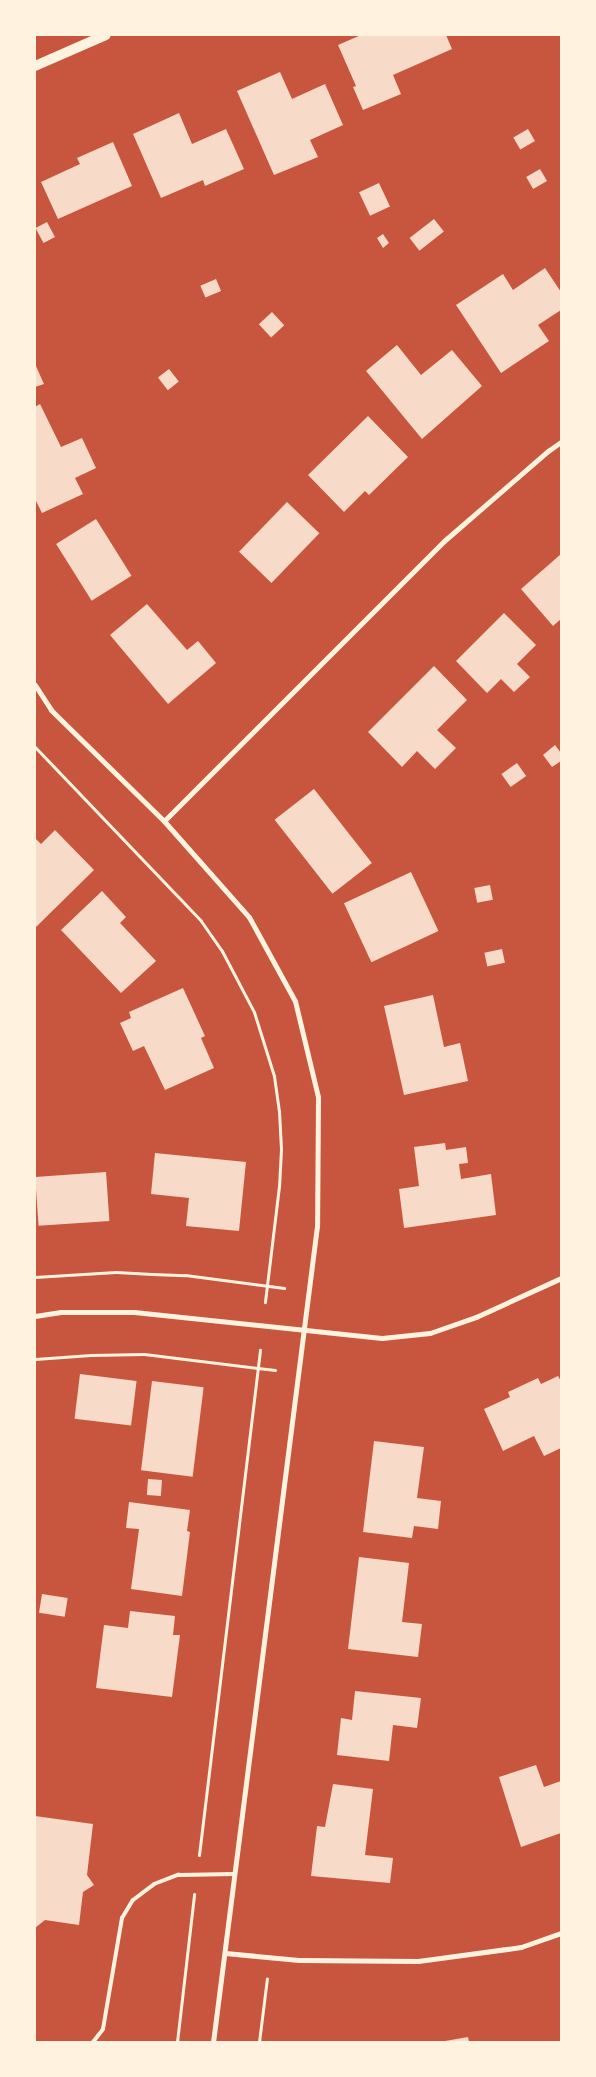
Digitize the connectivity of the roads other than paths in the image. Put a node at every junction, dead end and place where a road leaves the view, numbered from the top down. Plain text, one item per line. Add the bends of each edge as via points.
1 (106, 35) edge
2 (35, 66) edge
3 (561, 442) edge
4 (35, 685) edge
5 (164, 821) junction
6 (561, 1278) edge
7 (35, 1316) edge
8 (305, 1331) junction
9 (236, 1874) junction
10 (561, 1933) edge
11 (225, 1954) junction
12 (93, 2042) edge
13 (213, 2042) edge

1 - 2 main road
3 - 5 street via 444,541
4 - 5 street via 51,710
5 - 8 street via 248,917 295,1001 318,1097 317,1226
6 - 8 street via 476,1317 430,1333 382,1338
7 - 8 street via 61,1312 134,1312 238,1321
8 - 9 street
9 - 11 street
9 - 12 lane via 178,1875 154,1884 133,1900 122,1918 103,2029
10 - 11 street via 521,1946 418,1961 299,1960
11 - 13 street

